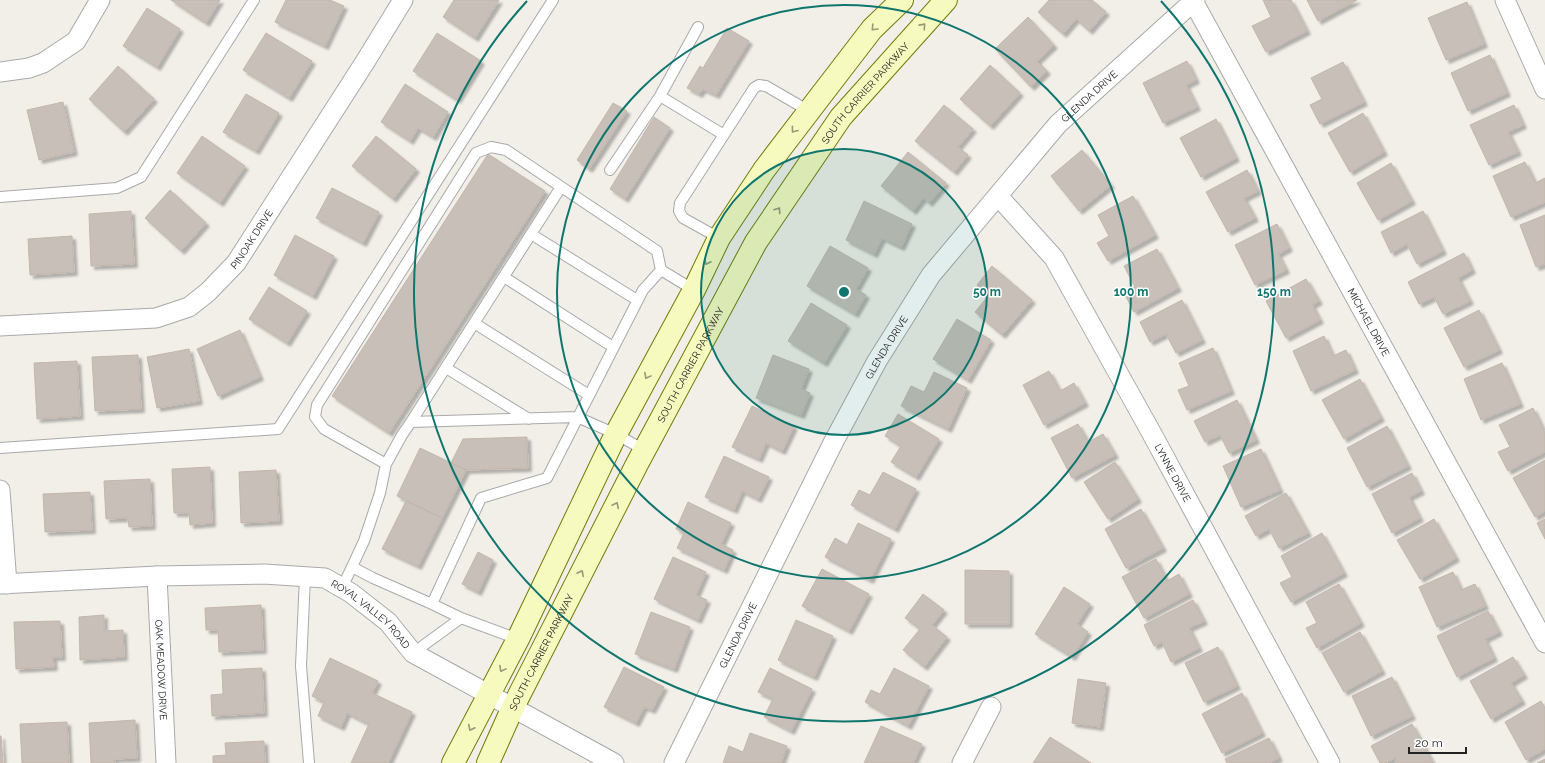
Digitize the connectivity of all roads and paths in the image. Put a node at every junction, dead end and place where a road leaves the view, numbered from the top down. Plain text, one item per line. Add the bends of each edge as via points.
1 (100, 0) edge
2 (254, 0) edge
3 (403, 0) edge
4 (553, 0) edge
5 (902, 0) edge
6 (946, 0) edge
7 (1505, 0) edge
8 (1194, 1) edge
9 (698, 28) dead end
10 (0, 72) edge
11 (1545, 89) edge
12 (660, 96) junction
13 (814, 105) junction
14 (841, 117) junction
15 (724, 135) junction
16 (610, 170) dead end
17 (561, 187) junction
18 (998, 196) junction
19 (0, 197) edge
20 (531, 234) junction
21 (719, 238) junction
22 (661, 270) junction
23 (504, 277) junction
24 (694, 290) junction
25 (638, 300) junction
26 (474, 323) junction
27 (0, 326) edge
28 (613, 347) junction
29 (446, 368) junction
30 (589, 395) junction
31 (577, 417) junction
32 (529, 419) junction
33 (411, 422) junction
34 (616, 434) junction
35 (0, 448) edge
36 (644, 450) junction
37 (386, 464) junction
38 (0, 490) edge
39 (352, 566) junction
40 (157, 576) junction
41 (305, 577) junction
42 (4, 584) edge
43 (342, 588) junction
44 (432, 604) junction
45 (461, 618) junction
46 (518, 639) junction
47 (1545, 643) edge
48 (413, 653) junction
49 (489, 694) junction
50 (513, 707) junction
51 (991, 707) dead end
52 (166, 763) edge
53 (309, 763) edge
54 (453, 763) edge
55 (488, 763) edge
56 (614, 763) edge
57 (674, 763) edge
58 (962, 763) edge
59 (1330, 763) edge

1 - 10 street via 76,41 44,63
2 - 19 lane via 141,177 117,188
3 - 27 street, PINOAK DRIVE via 236,263 208,292 189,307 156,318
4 - 35 lane via 278,429
5 -> 13 main road via 872,29
14 -> 6 main road, SOUTH CARRIER PARKWAY
7 - 11 street
8 - 18 street, GLENDA DRIVE via 1058,124
8 - 47 street, MICHAEL DRIVE
9 - 12 lane
12 - 15 lane
12 - 16 lane
13 - 14 main road
13 - 15 lane via 759,84
13 -> 21 main road via 764,170
36 -> 14 main road, SOUTH CARRIER PARKWAY via 756,242
15 - 21 lane via 680,203 679,211 683,218
17 - 20 lane
17 - 22 lane via 657,251
17 - 37 lane via 506,150 491,147 476,154 365,329 317,405 315,417 324,429
18 - 57 street, GLENDA DRIVE via 931,275 877,361 834,441
18 - 59 street, LYNNE DRIVE via 1054,258
20 - 23 lane
20 - 25 lane
21 -> 24 main road
22 - 24 lane
22 - 25 lane via 643,290
23 - 26 lane
23 - 28 lane
24 -> 34 main road
25 - 28 lane
26 - 29 lane
26 - 30 lane
28 - 30 lane
29 - 32 lane
29 - 33 lane
30 - 31 lane
31 - 32 lane
31 - 34 lane
31 - 44 lane via 547,478 481,498
32 - 33 lane
33 - 37 lane
34 - 36 lane
34 - 46 main road
50 -> 36 main road, SOUTH CARRIER PARKWAY
37 - 39 lane via 380,493
38 - 42 street
39 - 43 lane
39 - 44 lane
40 - 41 street, ROYAL VALLEY ROAD via 264,574
40 - 42 street, ROYAL VALLEY ROAD
40 - 52 street, OAK MEADOW DRIVE
41 - 43 street, ROYAL VALLEY ROAD via 325,578
41 - 53 lane via 301,666
43 - 48 street, ROYAL VALLEY ROAD via 388,622
44 - 45 lane
45 - 46 lane
45 - 48 lane
46 -> 49 main road
48 - 49 street, ROYAL VALLEY ROAD
49 - 50 street, ROYAL VALLEY ROAD
49 -> 54 main road
50 - 55 main road, SOUTH CARRIER PARKWAY
50 - 56 street, ROYAL VALLEY ROAD
51 - 58 street

